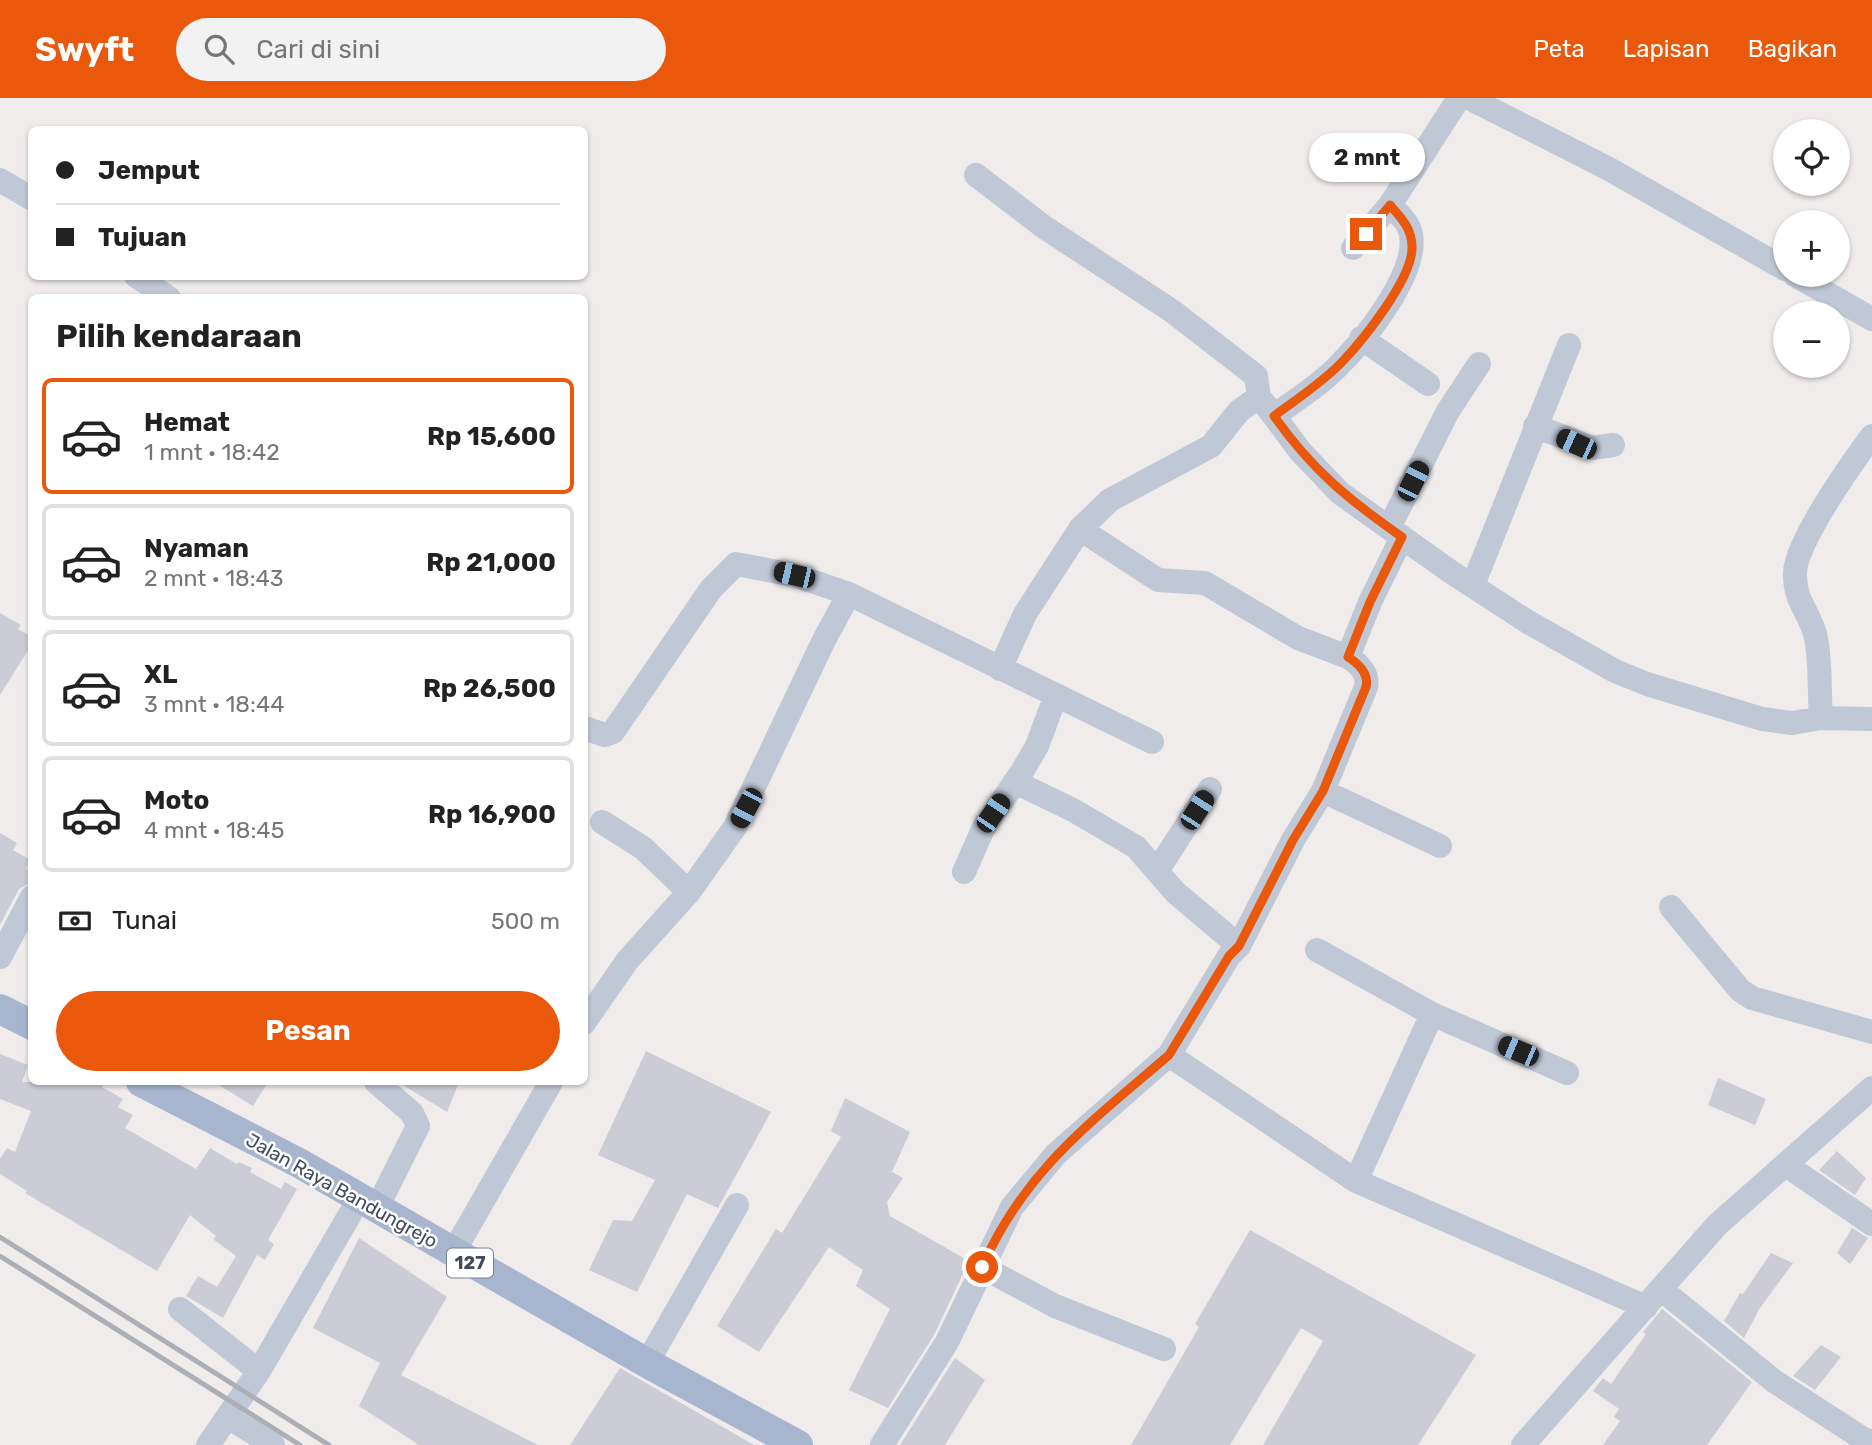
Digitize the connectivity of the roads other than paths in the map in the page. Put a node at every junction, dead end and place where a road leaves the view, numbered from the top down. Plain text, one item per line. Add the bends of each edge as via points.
1 (1459, 98) edge
2 (1469, 98) edge
3 (976, 174) dead end
4 (0, 180) edge
5 (28, 197) edge
6 (1390, 205) junction
7 (1353, 248) dead end
8 (1773, 262) edge
9 (142, 280) edge
10 (1816, 287) edge
11 (164, 294) edge
12 (1872, 319) edge
13 (1361, 338) junction
14 (1569, 345) dead end
15 (1479, 364) dead end
16 (1428, 384) dead end
17 (1259, 397) junction
18 (1274, 416) junction
19 (1535, 426) junction
20 (1872, 436) edge
21 (1613, 445) dead end
22 (1080, 529) junction
23 (1396, 532) junction
24 (1473, 586) junction
25 (849, 594) junction
26 (1348, 657) junction
27 (1000, 669) junction
28 (1060, 699) junction
29 (1821, 719) junction
30 (1872, 719) edge
31 (588, 730) edge
32 (1152, 742) dead end
33 (1015, 782) junction
34 (1210, 789) dead end
35 (1323, 791) junction
36 (602, 822) dead end
37 (1440, 846) dead end
38 (964, 872) dead end
39 (1157, 872) junction
40 (689, 892) junction
41 (28, 904) edge
42 (1671, 907) dead end
43 (1239, 946) junction
44 (1317, 950) dead end
45 (0, 957) edge
46 (0, 1009) edge
47 (1432, 1014) junction
48 (588, 1017) edge
49 (28, 1023) edge
50 (1872, 1032) edge
51 (1169, 1055) junction
52 (1567, 1073) dead end
53 (147, 1085) edge
54 (379, 1085) edge
55 (549, 1085) edge
56 (1872, 1088) edge
57 (1786, 1165) junction
58 (1356, 1181) junction
59 (369, 1202) junction
60 (737, 1205) dead end
61 (1872, 1224) edge
62 (453, 1253) junction
63 (982, 1267) junction
64 (1654, 1298) junction
65 (180, 1309) dead end
66 (1164, 1349) dead end
67 (647, 1363) junction
68 (259, 1371) junction
69 (228, 1417) junction
70 (1872, 1441) edge
71 (208, 1445) edge
72 (274, 1445) edge
73 (798, 1445) edge
74 (882, 1445) edge
75 (1522, 1445) edge

1 - 6 street
2 - 8 street via 1609,169
3 - 17 street via 1044,227 1231,355 1256,376
4 - 5 street
6 - 7 street
6 - 13 street via 1408,226 1412,248 1408,268
9 - 11 street
10 - 12 street
13 - 16 street
13 - 18 street via 1342,362
14 - 19 street
15 - 23 street via 1448,411
17 - 18 street
17 - 22 street via 1238,411 1211,446 1110,500
18 - 23 street via 1340,493
19 - 21 street via 1592,448
19 - 24 street
20 - 29 street via 1831,497 1796,569 1798,597 1816,635
22 - 26 street via 1158,580 1205,583 1298,638
22 - 27 street via 1025,614
23 - 24 street
23 - 26 street
24 - 29 street via 1590,657 1647,684 1762,719 1792,723
25 - 27 street
25 - 31 street via 794,575 736,564 711,589 612,732 605,736
25 - 40 street via 741,817
26 - 35 street via 1368,680
27 - 28 street
28 - 32 street
28 - 33 street via 1053,703 1037,746
29 - 30 street
33 - 38 street via 983,829
33 - 39 street via 1136,847
34 - 39 street
35 - 37 street
35 - 43 street
36 - 40 street via 643,848
39 - 43 street
40 - 48 street via 646,937
41 - 45 street
42 - 50 street via 1740,990 1752,998
43 - 51 street
44 - 47 street
46 - 49 main road
47 - 52 street
47 - 58 street
51 - 58 street
51 - 63 street via 1056,1154 1032,1181 1012,1207
53 - 59 main road, Jalan Raya Bandungrejo / 127
54 - 59 street via 412,1113 418,1126
55 - 62 street
56 - 57 street
57 - 61 street
57 - 64 street via 1717,1226
58 - 64 street
59 - 62 main road, Jalan Raya Bandungrejo / 127
59 - 68 street
60 - 67 street
62 - 67 main road, Jalan Raya Bandungrejo / 127
63 - 66 street via 1055,1306
63 - 74 street via 947,1342
64 - 70 street via 1774,1381
64 - 75 street
65 - 68 street
67 - 73 main road, Jalan Raya Bandungrejo / 127
68 - 69 street
69 - 71 street
69 - 72 street

